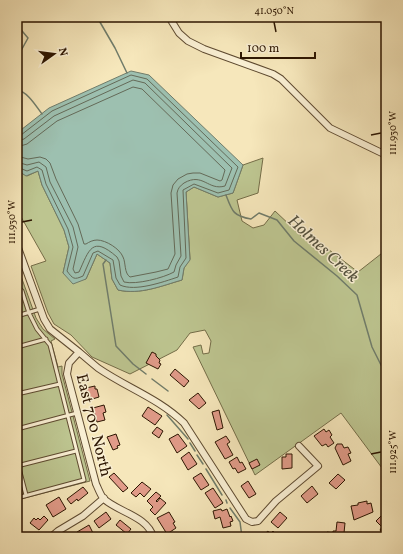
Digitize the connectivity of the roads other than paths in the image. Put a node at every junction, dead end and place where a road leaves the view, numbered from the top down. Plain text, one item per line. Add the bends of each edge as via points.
1 (169, 17) edge
2 (386, 155) edge
3 (17, 245) edge
4 (18, 286) edge
5 (40, 309) junction
6 (29, 313) junction
7 (17, 316) edge
8 (46, 339) junction
9 (17, 347) edge
10 (79, 352) junction
11 (60, 384) junction
12 (17, 394) edge
13 (78, 413) junction
14 (68, 415) junction
15 (17, 429) edge
16 (299, 446) dead end
17 (76, 451) junction
18 (17, 461) edge
19 (18, 466) edge
20 (26, 496) junction
21 (17, 498) edge
22 (104, 498) junction
23 (51, 537) edge
24 (153, 537) edge

1 - 2 street via 179,33 188,41 273,74 330,128
3 - 5 street, East 700 North
4 - 6 lane
5 - 6 lane
5 - 10 street, East 700 North via 50,329
6 - 7 lane
6 - 8 lane via 37,329
8 - 9 lane
8 - 11 lane via 50,345
10 - 13 street, East 700 North via 69,363 67,374
10 - 16 street via 99,368 173,413 184,423 246,520 258,521 276,501 318,466
11 - 12 lane
11 - 14 lane
13 - 14 lane
13 - 22 street, East 700 North via 96,484
14 - 15 lane
14 - 17 lane
17 - 19 lane
17 - 20 lane via 84,480
18 - 19 lane
19 - 20 lane
20 - 21 lane
22 - 23 street via 83,516
22 - 24 street, East 700 North via 137,518 152,532

